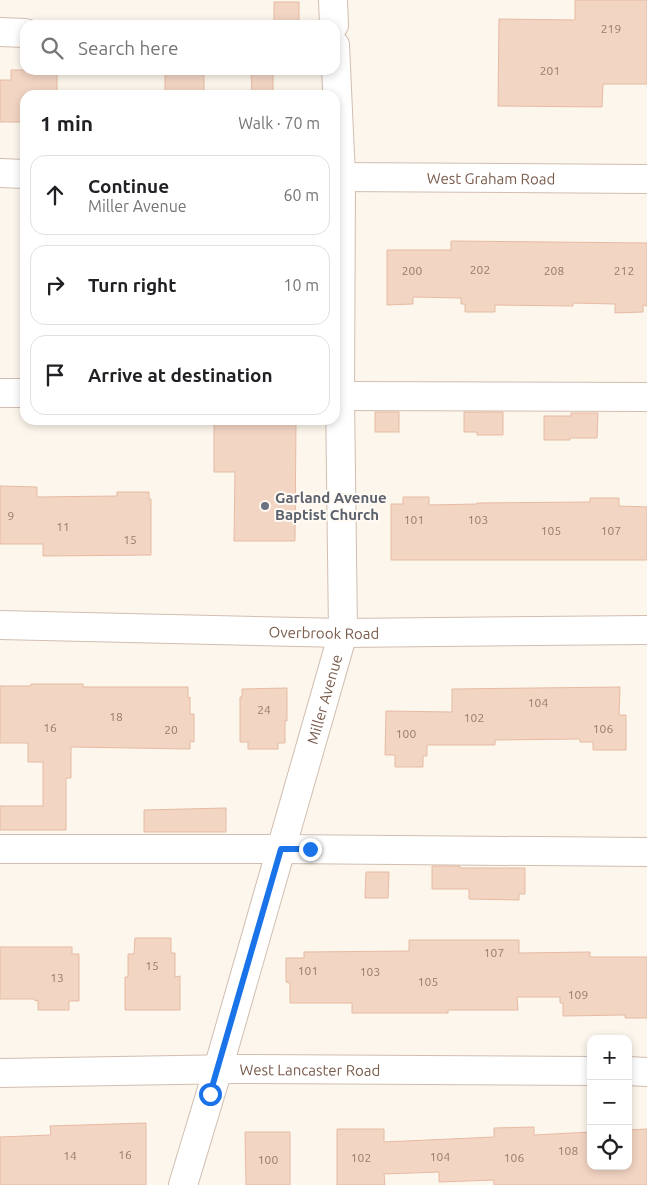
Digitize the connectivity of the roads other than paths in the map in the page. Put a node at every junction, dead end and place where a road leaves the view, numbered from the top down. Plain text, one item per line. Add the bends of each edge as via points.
1 (333, 0) edge
2 (334, 20) edge
3 (0, 32) edge
4 (20, 33) edge
5 (336, 75) edge
6 (336, 90) edge
7 (0, 174) edge
8 (20, 174) edge
9 (340, 177) edge
10 (647, 179) edge
11 (0, 393) edge
12 (20, 393) edge
13 (340, 396) edge
14 (647, 397) edge
15 (339, 425) edge
16 (0, 625) edge
17 (647, 630) edge
18 (343, 633) junction
19 (0, 849) edge
20 (281, 849) junction
21 (647, 852) edge
22 (218, 1069) junction
23 (587, 1071) edge
24 (632, 1072) edge
25 (647, 1072) edge
26 (0, 1073) edge
27 (183, 1185) edge

1 - 2 street
3 - 4 street
5 - 6 street, Miller Avenue
7 - 8 street
9 - 10 street, West Graham Road
11 - 12 street
13 - 14 street
15 - 18 street, Miller Avenue
16 - 18 street, Overbrook Road
17 - 18 street, Overbrook Road
18 - 20 street, Miller Avenue
19 - 20 street
20 - 21 street
20 - 22 street, Miller Avenue
22 - 23 street, West Lancaster Road
22 - 26 street, West Lancaster Road
22 - 27 street, Miller Avenue
24 - 25 street

